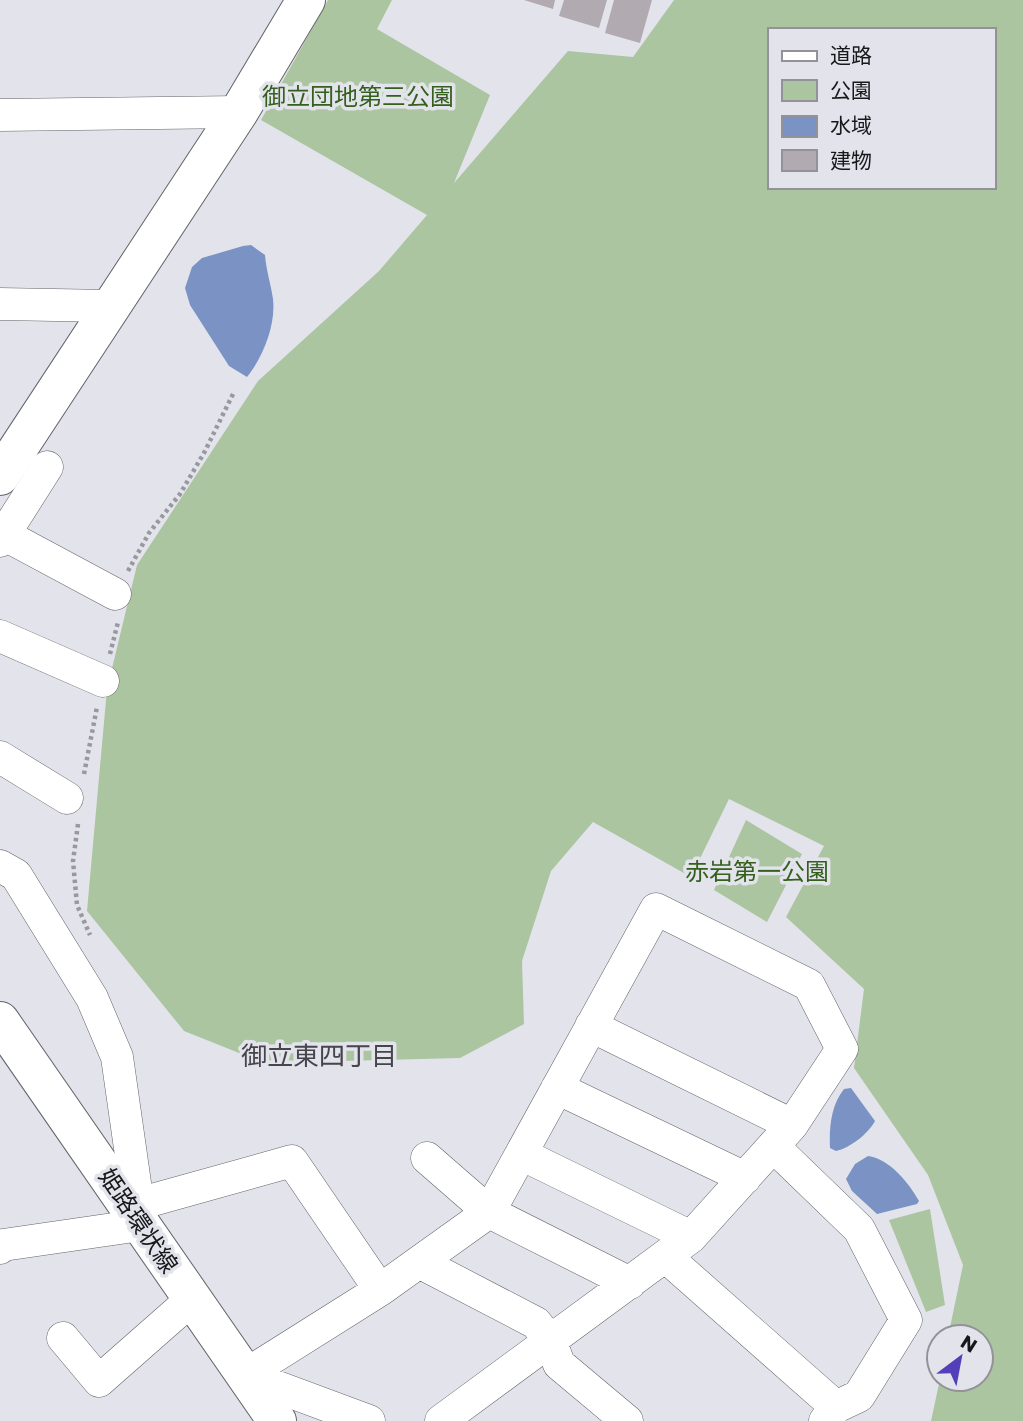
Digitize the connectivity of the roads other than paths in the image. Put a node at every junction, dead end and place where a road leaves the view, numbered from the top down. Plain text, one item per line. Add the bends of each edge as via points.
1 (306, 0) edge
2 (239, 112) junction
3 (0, 114) edge
4 (0, 304) edge
5 (110, 306) junction
6 (47, 467) dead end
7 (0, 476) edge
8 (2, 538) edge
9 (115, 594) dead end
10 (0, 636) edge
11 (103, 681) dead end
12 (0, 757) edge
13 (66, 798) dead end
14 (0, 866) edge
15 (0, 1021) edge
16 (591, 1026) junction
17 (557, 1088) junction
18 (782, 1135) junction
19 (521, 1154) junction
20 (427, 1158) dead end
21 (745, 1178) junction
22 (489, 1212) junction
23 (139, 1214) junction
24 (691, 1237) junction
25 (0, 1248) edge
26 (665, 1256) junction
27 (419, 1262) junction
28 (631, 1283) junction
29 (380, 1290) junction
30 (191, 1300) junction
31 (63, 1338) dead end
32 (551, 1342) junction
33 (244, 1374) junction
34 (831, 1414) edge
35 (277, 1421) edge
36 (369, 1421) edge
37 (441, 1421) edge
38 (627, 1421) edge

1 - 2 street
2 - 3 street
2 - 5 street
4 - 5 street
5 - 7 street
6 - 8 street
8 - 9 street
10 - 11 street
12 - 13 street
14 - 23 street via 16,875 92,998 117,1057
15 - 23 street, 姫路環状線
16 - 17 street
16 - 18 street
16 - 18 street via 656,909 809,985 842,1049
17 - 19 street
17 - 21 street
18 - 21 street
18 - 34 street via 859,1229 905,1320 859,1396
19 - 22 street
19 - 24 street
20 - 22 street
21 - 24 street
22 - 27 street
22 - 28 street
23 - 25 street
23 - 29 street via 292,1161
23 - 30 street, 姫路環状線
24 - 26 street
26 - 28 street
26 - 34 street
27 - 29 street
27 - 32 street via 536,1323
28 - 32 street
29 - 33 street
30 - 31 street via 99,1381
30 - 33 street, 姫路環状線
32 - 37 street
32 - 38 street via 559,1364
33 - 35 street, 姫路環状線
33 - 36 street

